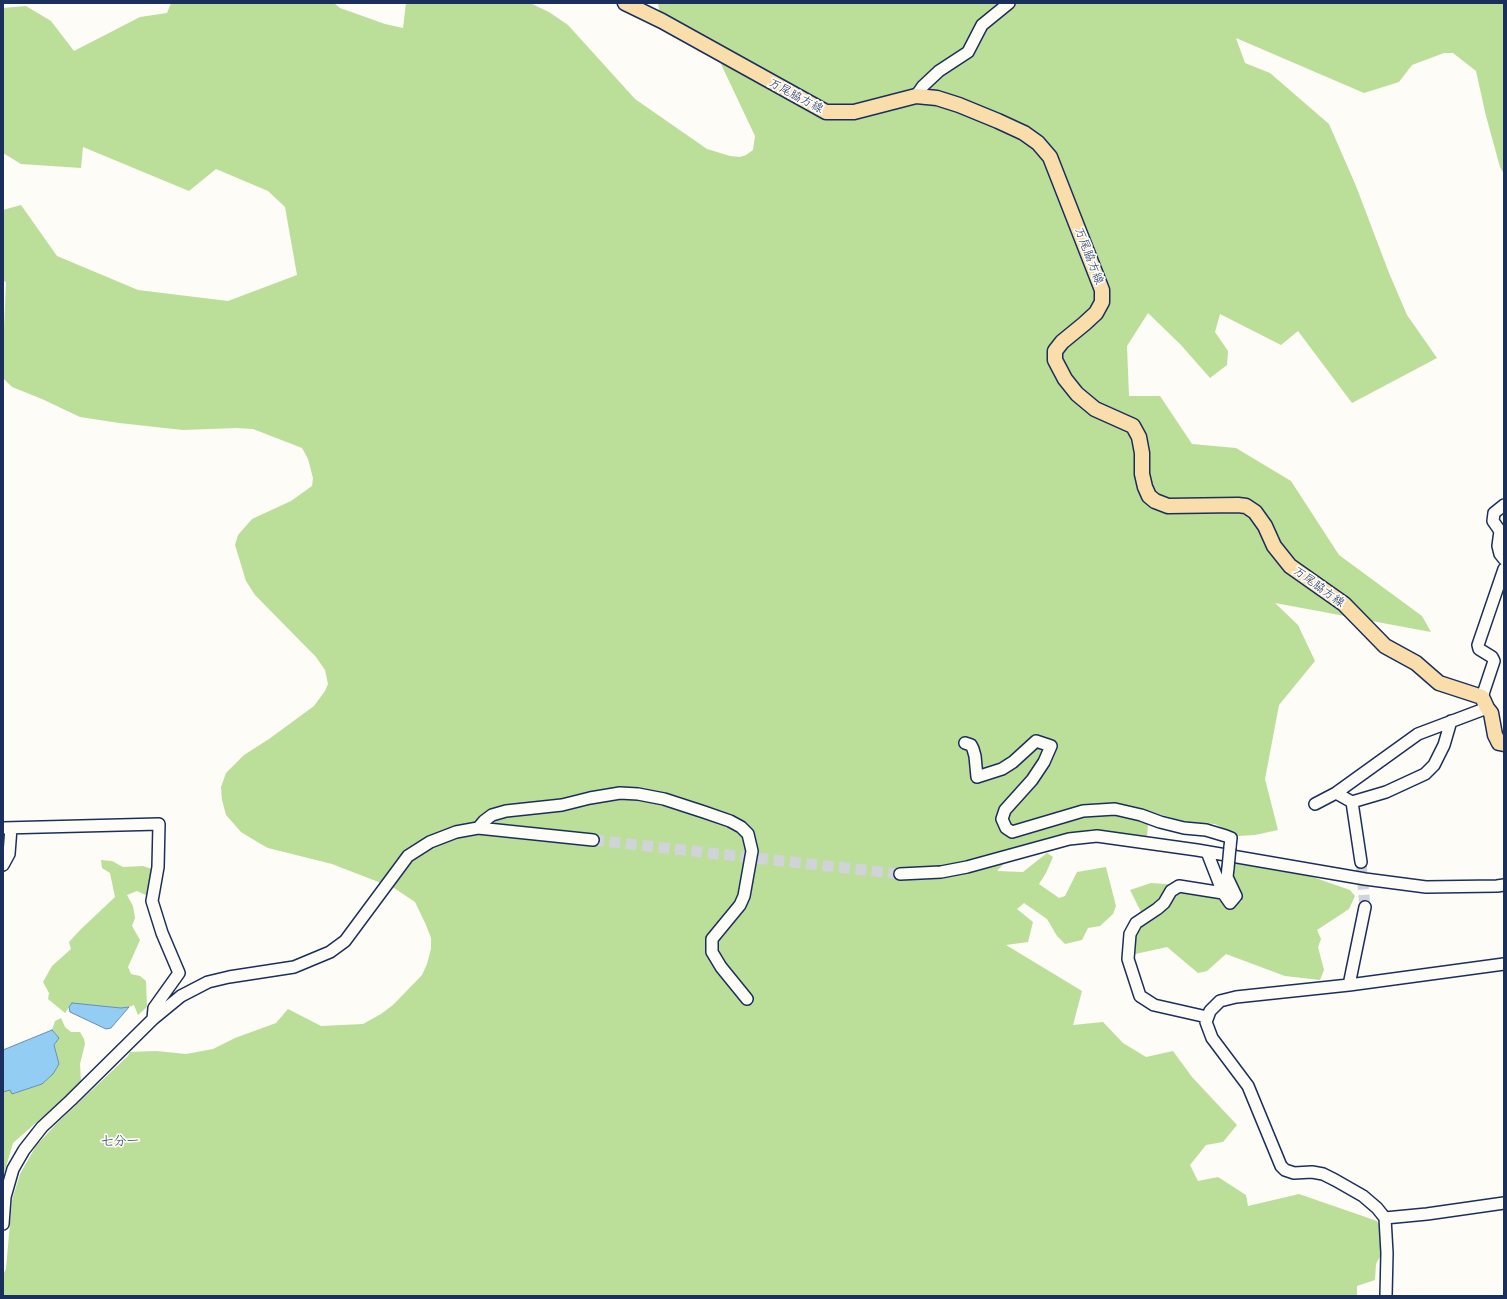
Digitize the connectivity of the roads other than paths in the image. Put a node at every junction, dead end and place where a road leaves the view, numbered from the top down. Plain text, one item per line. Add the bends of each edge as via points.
1 (625, 3) edge
2 (1009, 3) edge
3 (916, 96) junction
4 (1504, 505) edge
5 (1504, 559) edge
6 (1504, 569) edge
7 (1484, 703) junction
8 (1451, 721) junction
9 (965, 743) dead end
10 (1504, 744) edge
11 (1336, 793) junction
12 (1352, 802) junction
13 (1316, 804) dead end
14 (7, 828) edge
15 (478, 828) junction
16 (593, 840) tunnel mouth
17 (1207, 852) junction
18 (1361, 862) tunnel mouth
19 (3, 865) edge
20 (900, 874) tunnel mouth
21 (1504, 885) edge
22 (1223, 893) junction
23 (1365, 907) tunnel mouth
24 (1504, 964) edge
25 (1349, 985) junction
26 (747, 999) dead end
27 (1207, 1017) junction
28 (153, 1019) junction
29 (1504, 1203) edge
30 (1385, 1218) junction
31 (3, 1224) edge
32 (1386, 1296) edge

1 - 3 main road, 万尾脇方線 via 826,112 854,112
2 - 3 street via 982,25 968,52 939,71
3 - 7 main road, 万尾脇方線 via 937,98 998,121 1038,142 1050,156 1102,290 1102,302 1096,313 1062,342 1055,351 1055,360 1065,379 1078,394 1095,408 1133,426 1139,437 1142,474 1149,496 1168,506 1246,506 1255,512 1274,546 1290,566 1344,604 1385,646 1416,663 1439,683
4 - 5 street via 1494,513 1493,521 1500,530 1498,546
6 - 7 street via 1478,645 1479,649 1494,661
7 - 8 street
7 - 10 main road via 1491,713 1495,735
8 - 11 street via 1418,734
8 - 12 street via 1444,745 1434,765 1426,774 1386,792
9 - 22 street, bridge via 973,749 977,777 1002,769 1036,741 1051,746 1032,780 1006,810 1002,819 1006,828 1012,832 1083,811 1115,809 1184,828 1206,830 1231,838 1227,877 1236,896 1230,903
11 - 12 street
11 - 13 street
12 - 18 street
14 - 19 street via 9,854
14 - 28 street via 159,824 158,867 152,901 179,973 154,1008
15 - 16 street
15 - 26 street via 492,815 506,811 562,805 620,793 664,799 741,827 748,834 752,851 744,896 740,905 712,940 712,952
15 - 28 street via 456,832 430,842 408,856 345,941 330,952 294,967 208,982 181,996
17 - 20 street via 1097,836 1069,839 967,867 941,872
17 - 21 street via 1426,887
17 - 22 street
22 - 27 street via 1179,886 1171,891 1157,909 1136,923 1130,934 1128,959 1140,996 1154,1004
23 - 25 street
24 - 25 street
25 - 27 street via 1236,997 1220,1001
27 - 30 street via 1206,1022 1212,1038 1248,1086 1281,1166 1294,1173 1323,1174 1363,1196
28 - 31 street via 42,1127 24,1150 14,1169 6,1197
29 - 30 street
30 - 32 street

